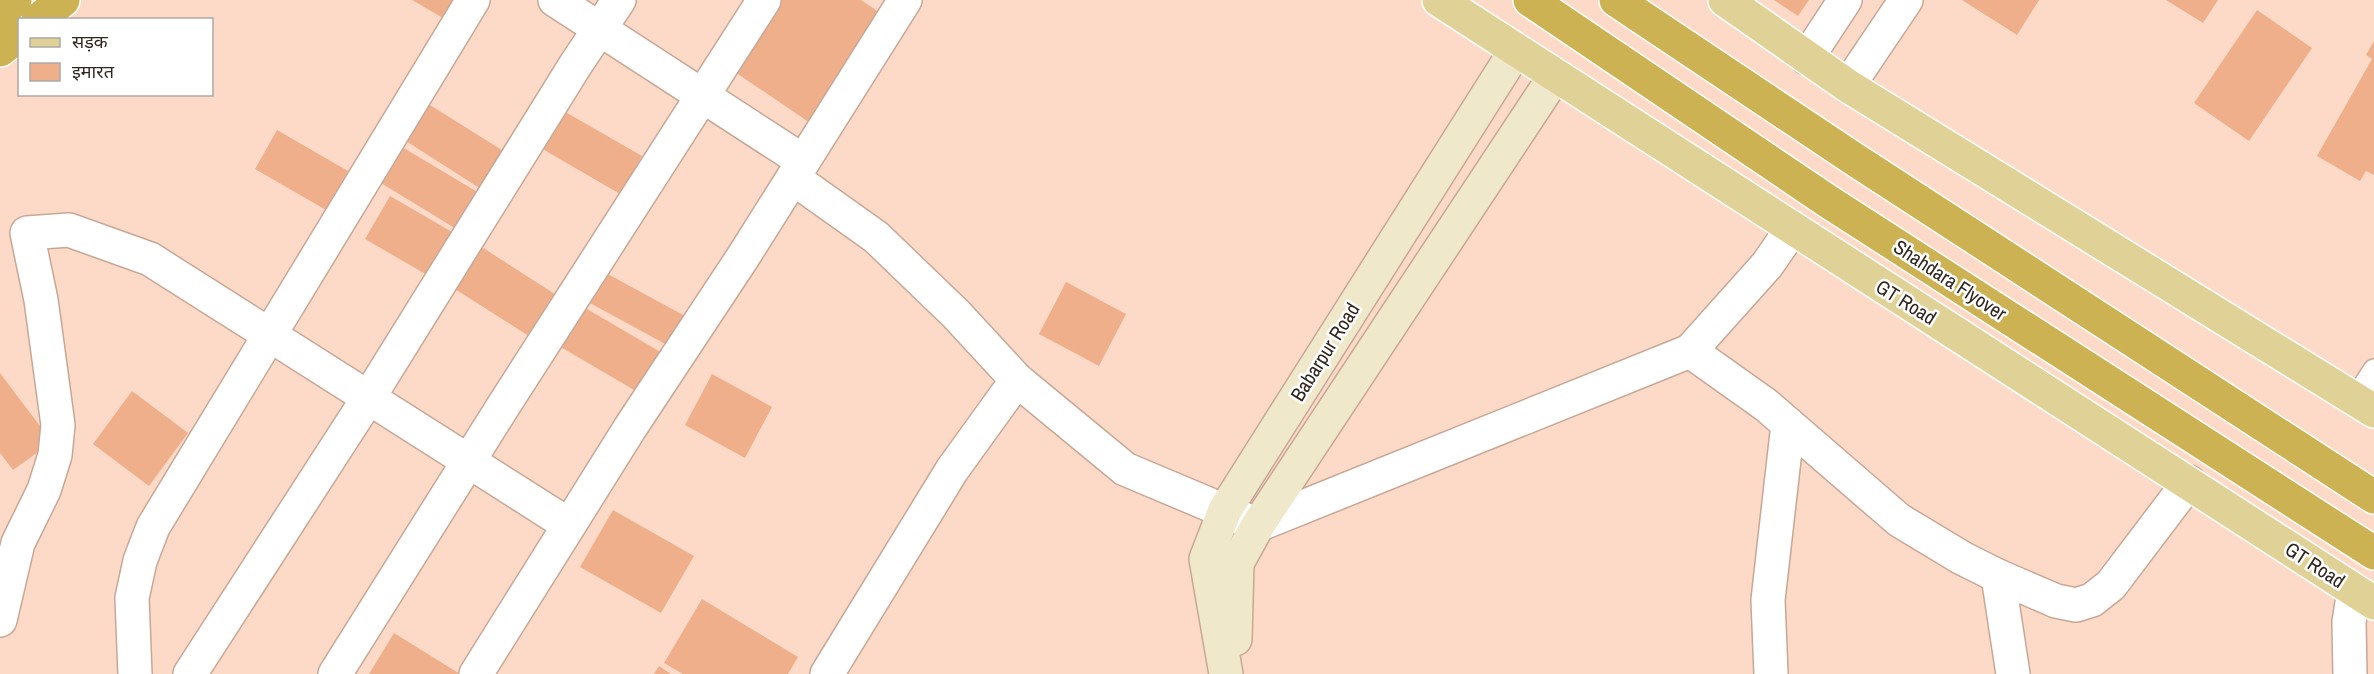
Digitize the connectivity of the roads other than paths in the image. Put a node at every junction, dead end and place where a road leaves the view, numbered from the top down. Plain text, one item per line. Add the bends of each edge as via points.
1 (15, 0) edge
2 (63, 0) edge
3 (473, 0) edge
4 (555, 0) edge
5 (619, 0) edge
6 (764, 0) edge
7 (905, 0) edge
8 (1439, 0) edge
9 (1530, 0) edge
10 (1616, 0) edge
11 (1725, 0) edge
12 (1845, 0) edge
13 (1906, 0) edge
14 (0, 13) edge
15 (40, 18) edge
16 (599, 30) junction
17 (18, 36) edge
18 (0, 50) edge
19 (1516, 50) junction
20 (1807, 58) junction
21 (1555, 76) junction
22 (1848, 86) junction
23 (703, 96) junction
24 (798, 170) junction
25 (1792, 229) junction
26 (270, 334) junction
27 (1690, 351) junction
28 (2374, 370) edge
29 (1017, 380) junction
30 (369, 397) junction
31 (2365, 405) edge
32 (1788, 424) junction
33 (469, 460) junction
34 (2190, 482) junction
35 (2374, 497) edge
36 (1225, 510) junction
37 (568, 525) junction
38 (1258, 525) junction
39 (9, 550) edge
40 (2374, 553) edge
41 (1998, 576) junction
42 (2364, 596) edge
43 (0, 620) edge
44 (135, 674) edge
45 (190, 674) edge
46 (335, 674) edge
47 (476, 674) edge
48 (827, 674) edge
49 (1226, 674) edge
50 (1234, 674) edge
51 (1771, 674) edge
52 (2013, 674) edge
53 (2350, 674) edge

1 - 14 highway
2 - 15 highway
3 - 26 street
4 - 16 street
5 - 16 street
6 - 23 street
7 - 24 street
8 - 19 main road, GT Road
9 - 40 highway, Shahdara Flyover via 1829,202
10 - 35 highway
11 - 20 main road
12 - 20 street
13 - 22 street
16 - 23 street
16 - 30 street
17 - 18 highway
19 - 21 main road, GT Road
19 - 36 street, Babarpur Road
20 - 22 main road
21 - 25 main road, GT Road
21 - 38 street, Babarpur Road
22 - 31 main road
23 - 24 street
23 - 33 street
24 - 29 street via 876,237
24 - 37 street
25 - 27 street via 1767,265
25 - 34 main road, GT Road
26 - 30 street
26 - 39 street via 150,259 69,230 27,233 41,300 58,425 56,455 44,490
26 - 44 street via 153,527 132,598
27 - 32 street
27 - 38 street
28 - 31 lane
29 - 36 street via 1125,469
29 - 48 street via 952,470
30 - 33 street
30 - 45 street
32 - 41 street via 1899,520
32 - 51 street via 1768,600
33 - 37 street
33 - 46 street
34 - 41 street via 2111,585 2092,600 2076,605 2056,601
34 - 42 main road, GT Road
36 - 38 street
36 - 49 street, Babarpur Road via 1206,559
37 - 47 street
38 - 50 street, Babarpur Road via 1237,563
39 - 43 street
41 - 52 street
42 - 53 street via 2349,622

